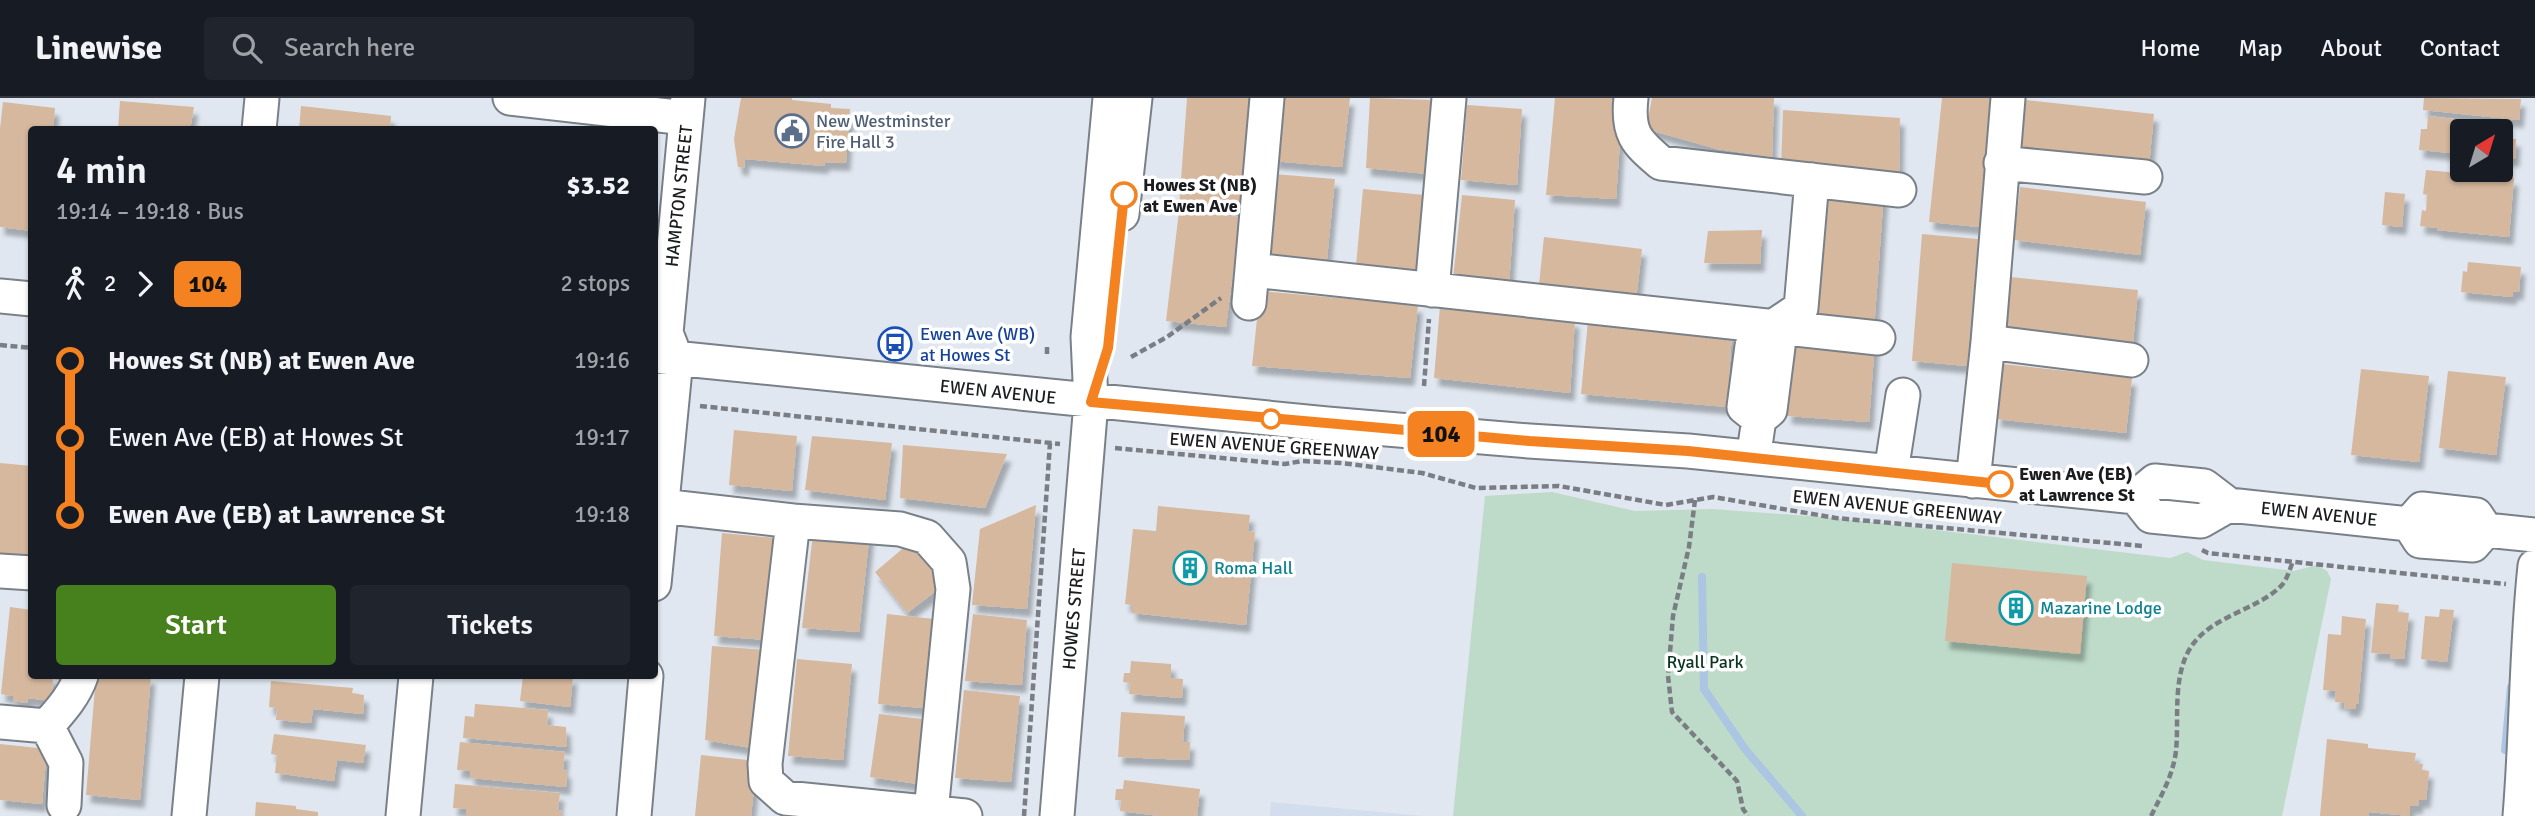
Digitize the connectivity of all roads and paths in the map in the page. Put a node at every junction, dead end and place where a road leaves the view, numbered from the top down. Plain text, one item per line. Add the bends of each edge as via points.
1 (262, 98) edge
2 (510, 98) edge
3 (1110, 98) edge
4 (1135, 98) edge
5 (1267, 98) edge
6 (1449, 98) edge
7 (1631, 98) edge
8 (2008, 98) edge
9 (687, 108) edge
10 (260, 126) edge
11 (2001, 163) junction
12 (2146, 177) dead end
13 (1812, 180) junction
14 (1899, 190) dead end
15 (1251, 283) junction
16 (1432, 290) junction
17 (0, 296) edge
18 (28, 299) edge
19 (1767, 331) junction
20 (1878, 338) dead end
21 (1988, 342) junction
22 (0, 345) edge
23 (1047, 347) dead end
24 (28, 348) edge
25 (1047, 357) dead end
26 (1131, 357) dead end
27 (665, 358) edge
28 (2131, 360) dead end
29 (1424, 386) dead end
30 (1903, 395) dead end
31 (1091, 402) junction
32 (695, 405) dead end
33 (1105, 447) dead end
34 (1752, 458) junction
35 (1891, 472) junction
36 (1973, 481) junction
37 (1695, 500) junction
38 (661, 506) junction
39 (793, 521) junction
40 (2535, 535) edge
41 (658, 539) edge
42 (2147, 547) dead end
43 (2199, 548) dead end
44 (2293, 561) junction
45 (0, 570) edge
46 (28, 573) edge
47 (2525, 576) edge
48 (80, 679) edge
49 (202, 679) edge
50 (416, 679) edge
51 (646, 679) edge
52 (0, 722) edge
53 (47, 726) junction
54 (64, 805) dead end
55 (931, 812) junction
56 (189, 816) edge
57 (403, 816) edge
58 (634, 816) edge
59 (965, 816) edge
60 (1024, 816) edge
61 (1057, 816) edge
62 (1748, 816) edge
63 (2151, 816) edge
64 (2520, 816) edge

1 - 10 street
2 - 9 street
3 - 31 street, HOWES STREET via 1088,337
4 - 31 street, HOWES STREET via 1108,348
5 - 15 street
6 - 16 street
7 - 13 street via 1629,116 1639,145 1661,163
8 - 11 street
9 - 27 street, HAMPTON STREET
11 - 12 street
11 - 21 street
13 - 14 street
13 - 19 street via 1801,308
15 - 16 street
15 - 26 path
16 - 19 street
16 - 29 path
17 - 18 street
19 - 20 street
19 - 34 street via 1778,347 1770,410 1759,419
21 - 28 street
21 - 36 street
22 - 24 path
23 - 25 path
27 - 31 street, EWEN AVENUE
27 - 38 street, HAMPTON STREET
30 - 35 street
31 - 34 street, EWEN AVENUE
31 - 61 street, HOWES STREET
32 - 60 path via 1049,443
33 - 37 path, EWEN AVENUE GREENWAY via 1285,464 1342,463 1422,473 1476,488 1559,486 1666,505
34 - 35 street, EWEN AVENUE
35 - 36 street, EWEN AVENUE
36 - 40 street, EWEN AVENUE via 2136,497 2151,516 2201,521 2229,505 2409,524 2420,541 2473,545 2486,530
37 - 42 path, EWEN AVENUE GREENWAY via 1713,496 1836,518
37 - 62 path via 1673,616 1668,676 1672,712 1737,781
38 - 39 street
38 - 41 street, HAMPTON STREET
39 - 55 street via 900,528 927,537 949,562 953,589
39 - 55 street via 766,781 785,798
43 - 44 path via 2208,553
44 - 47 path
44 - 63 path via 2284,582 2272,594 2226,617 2187,653 2171,775
45 - 46 street
47 - 64 street via 2531,600
48 - 53 street via 66,705
49 - 56 street
50 - 57 street
51 - 58 street
52 - 53 street
53 - 54 street via 66,763
55 - 59 street

